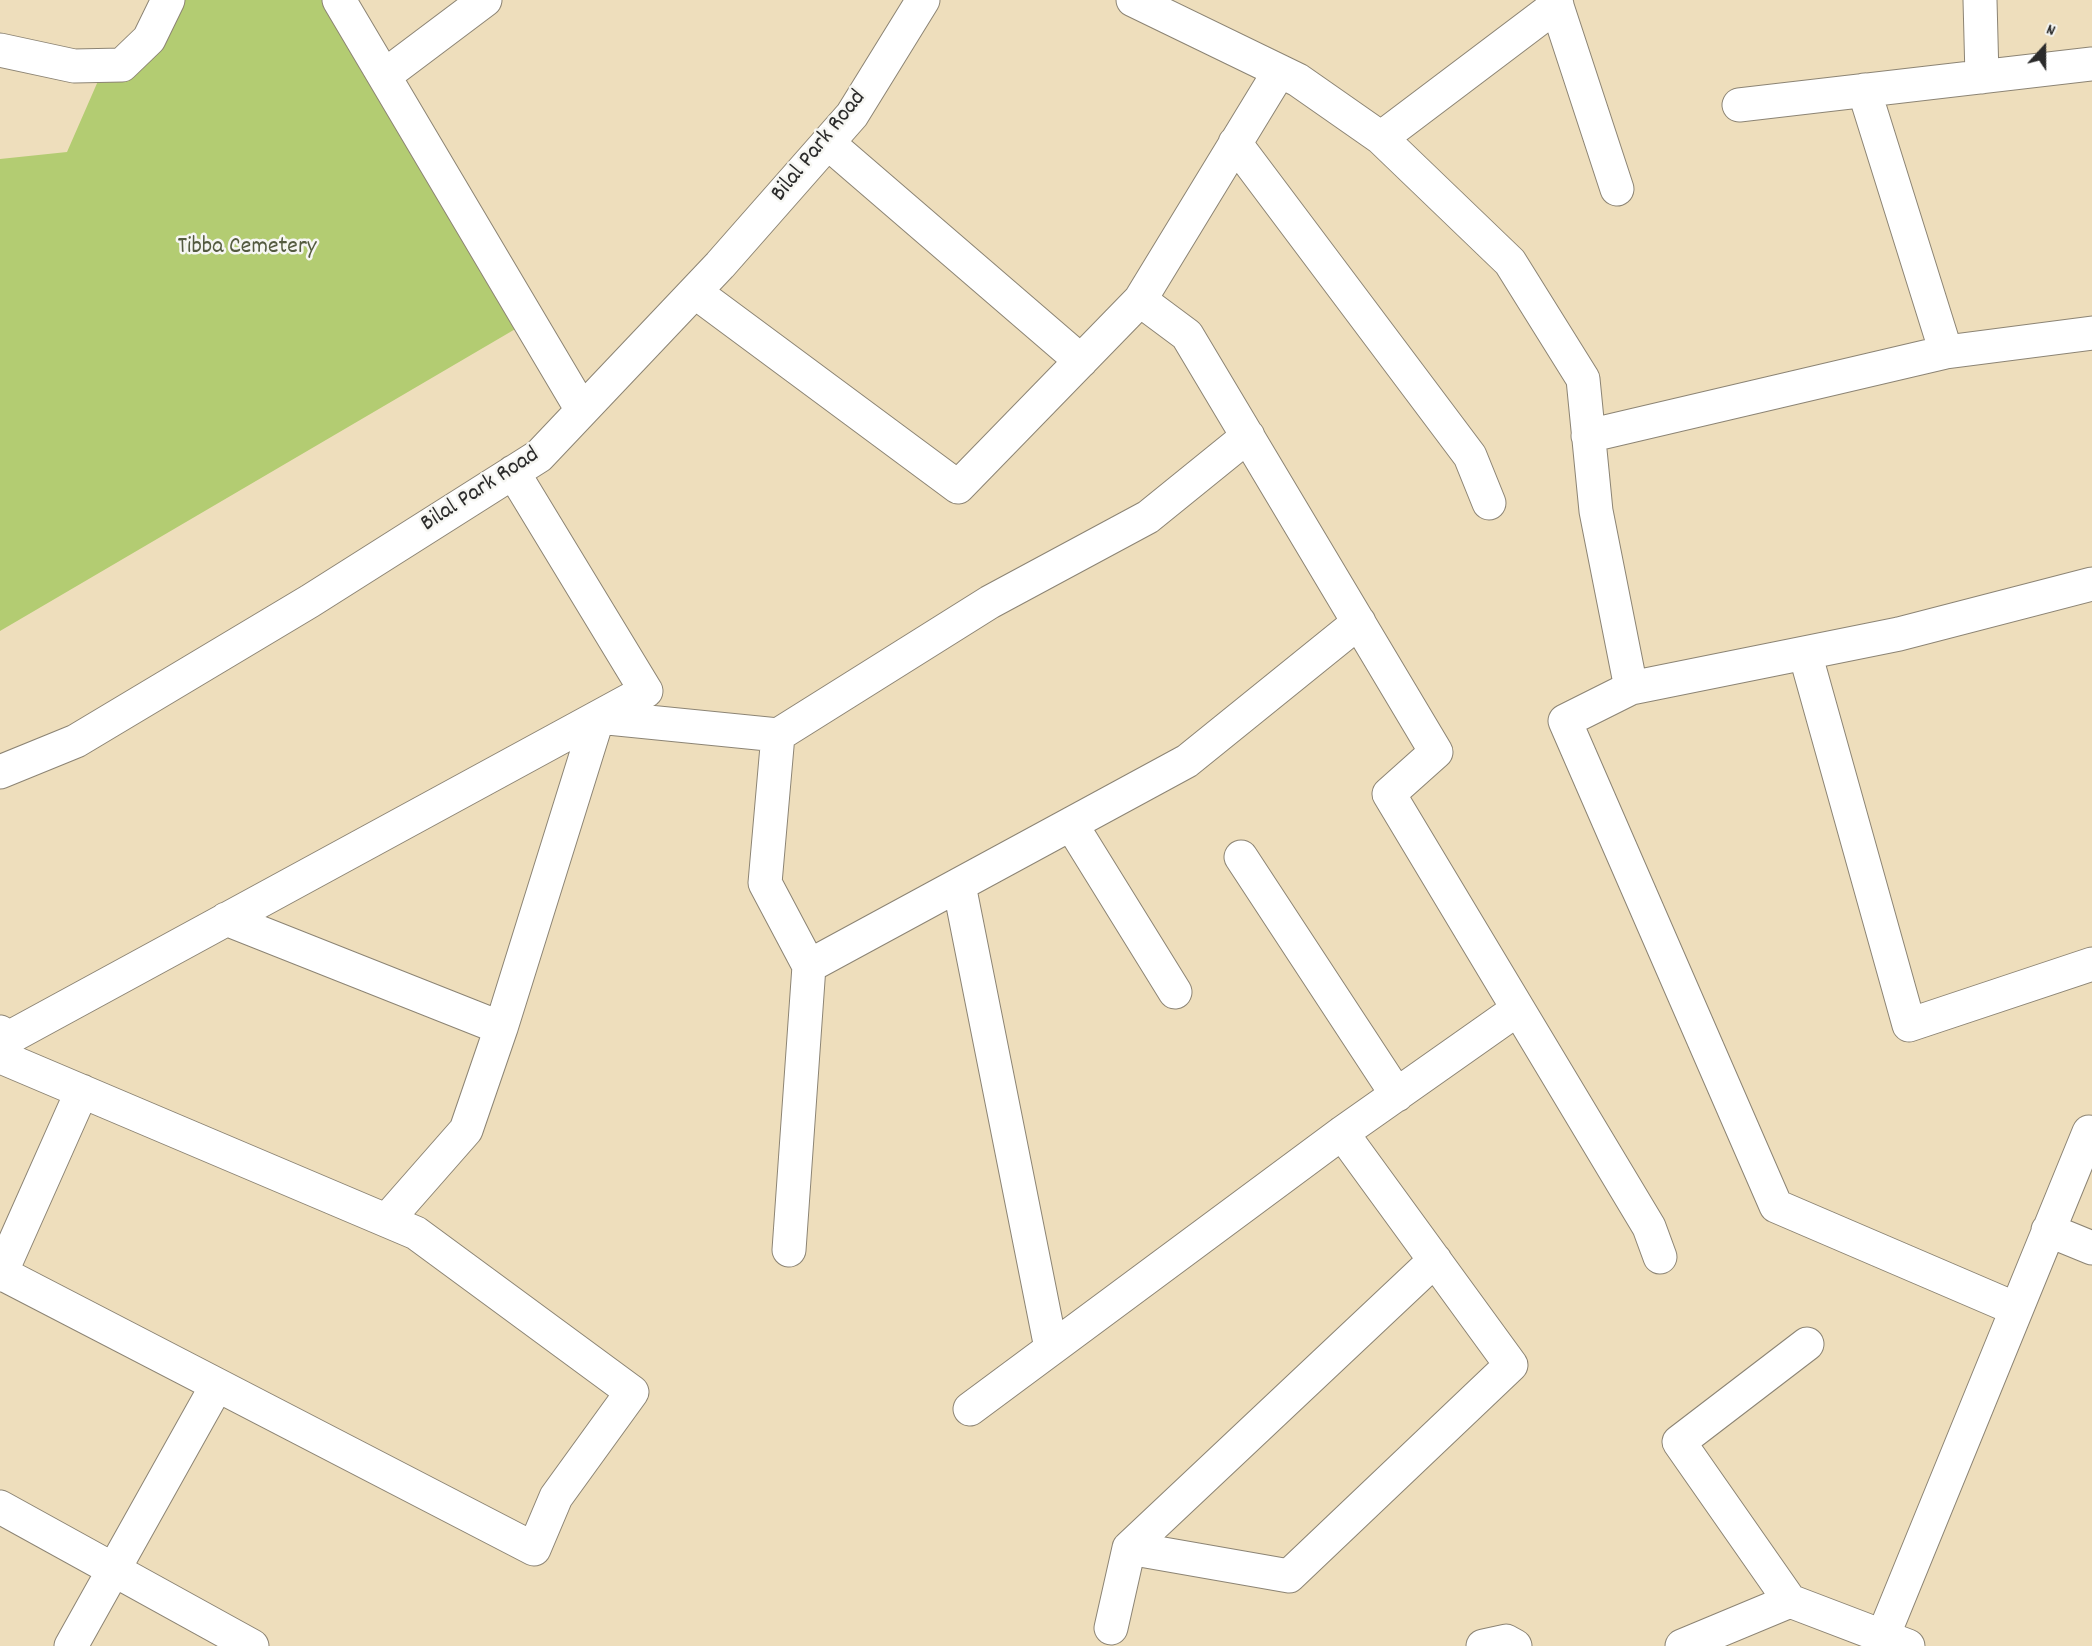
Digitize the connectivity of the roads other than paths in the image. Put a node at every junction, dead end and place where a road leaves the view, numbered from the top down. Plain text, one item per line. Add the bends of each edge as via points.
1 (168, 0) edge
2 (339, 0) edge
3 (485, 0) edge
4 (923, 0) edge
5 (1133, 0) edge
6 (1980, 0) edge
7 (1556, 2) edge
8 (0, 50) edge
9 (2092, 64) edge
10 (1279, 72) junction
11 (384, 76) junction
12 (1982, 77) junction
13 (1864, 90) junction
14 (1739, 105) dead end
15 (1382, 138) junction
16 (828, 143) junction
17 (1236, 143) junction
18 (1617, 189) dead end
19 (695, 292) junction
20 (1140, 300) junction
21 (2092, 333) edge
22 (1946, 352) junction
23 (1082, 361) junction
24 (582, 410) junction
25 (1248, 436) junction
26 (1588, 436) junction
27 (513, 472) junction
28 (1489, 503) dead end
29 (2092, 584) edge
30 (1359, 622) junction
31 (1805, 653) junction
32 (1631, 688) junction
33 (598, 717) junction
34 (778, 735) junction
35 (0, 772) edge
36 (1071, 824) junction
37 (1241, 858) dead end
38 (959, 885) junction
39 (226, 919) junction
40 (2092, 964) edge
41 (808, 966) junction
42 (1175, 992) dead end
43 (1518, 1009) junction
44 (501, 1028) junction
45 (1, 1036) edge
46 (82, 1091) junction
47 (1397, 1095) junction
48 (2089, 1132) dead end
49 (1342, 1133) junction
50 (387, 1220) junction
51 (2048, 1230) junction
52 (2092, 1248) edge
53 (789, 1250) dead end
54 (1660, 1257) dead end
55 (1435, 1260) junction
56 (0, 1273) edge
57 (2016, 1309) junction
58 (1807, 1344) dead end
59 (1051, 1348) junction
60 (217, 1384) junction
61 (970, 1409) dead end
62 (0, 1507) edge
63 (1130, 1548) junction
64 (114, 1570) junction
65 (1790, 1601) junction
66 (1111, 1628) dead end
67 (1890, 1643) edge
68 (71, 1646) edge
69 (252, 1646) edge
70 (1483, 1646) edge
71 (1515, 1646) edge
72 (1682, 1646) edge

1 - 8 street via 149,39 122,65 74,66
2 - 11 street
3 - 11 street
4 - 16 street, Bilal Park Road via 852,115
5 - 10 street
6 - 12 street
7 - 15 street
7 - 18 street
9 - 12 street
10 - 15 street via 1298,80
10 - 17 street
11 - 24 street
12 - 13 street
13 - 14 street
13 - 22 street
15 - 26 street via 1510,262 1583,378
16 - 19 street, Bilal Park Road
16 - 23 street
17 - 20 street
17 - 28 street via 1470,456
19 - 23 street via 958,487
19 - 24 street, Bilal Park Road
20 - 23 street
20 - 25 street via 1187,335
21 - 22 street
22 - 26 street
24 - 27 street, Bilal Park Road via 539,456
25 - 30 street
25 - 34 street via 1148,518 990,602
26 - 32 street via 1596,511
27 - 33 street via 646,691
27 - 35 street, Bilal Park Road via 310,601 76,741
29 - 31 street via 1899,634
30 - 36 street via 1187,761
30 - 43 street via 1436,752 1389,794
31 - 32 street
31 - 40 street via 1909,1025
32 - 57 street via 1565,721 1776,1206
33 - 34 street
33 - 39 street
33 - 44 street
34 - 41 street via 765,883
36 - 38 street
36 - 42 street
37 - 47 street
38 - 41 street
38 - 59 street
39 - 44 street
39 - 45 street
41 - 53 street
43 - 47 street
43 - 54 street via 1649,1227
44 - 50 street via 466,1130
45 - 46 street via 8,1060
46 - 50 street
46 - 56 street
47 - 49 street
48 - 51 street
49 - 55 street
49 - 59 street
50 - 60 street via 416,1233 632,1392 556,1497 534,1549
51 - 52 street
51 - 57 street
55 - 63 street
55 - 63 street via 1511,1365 1289,1576
56 - 60 street
57 - 67 street
58 - 65 street via 1679,1442
59 - 61 street
60 - 64 street
62 - 64 street
63 - 66 street
64 - 68 street
64 - 69 street
65 - 67 street
65 - 72 street
70 - 71 street via 1506,1641

